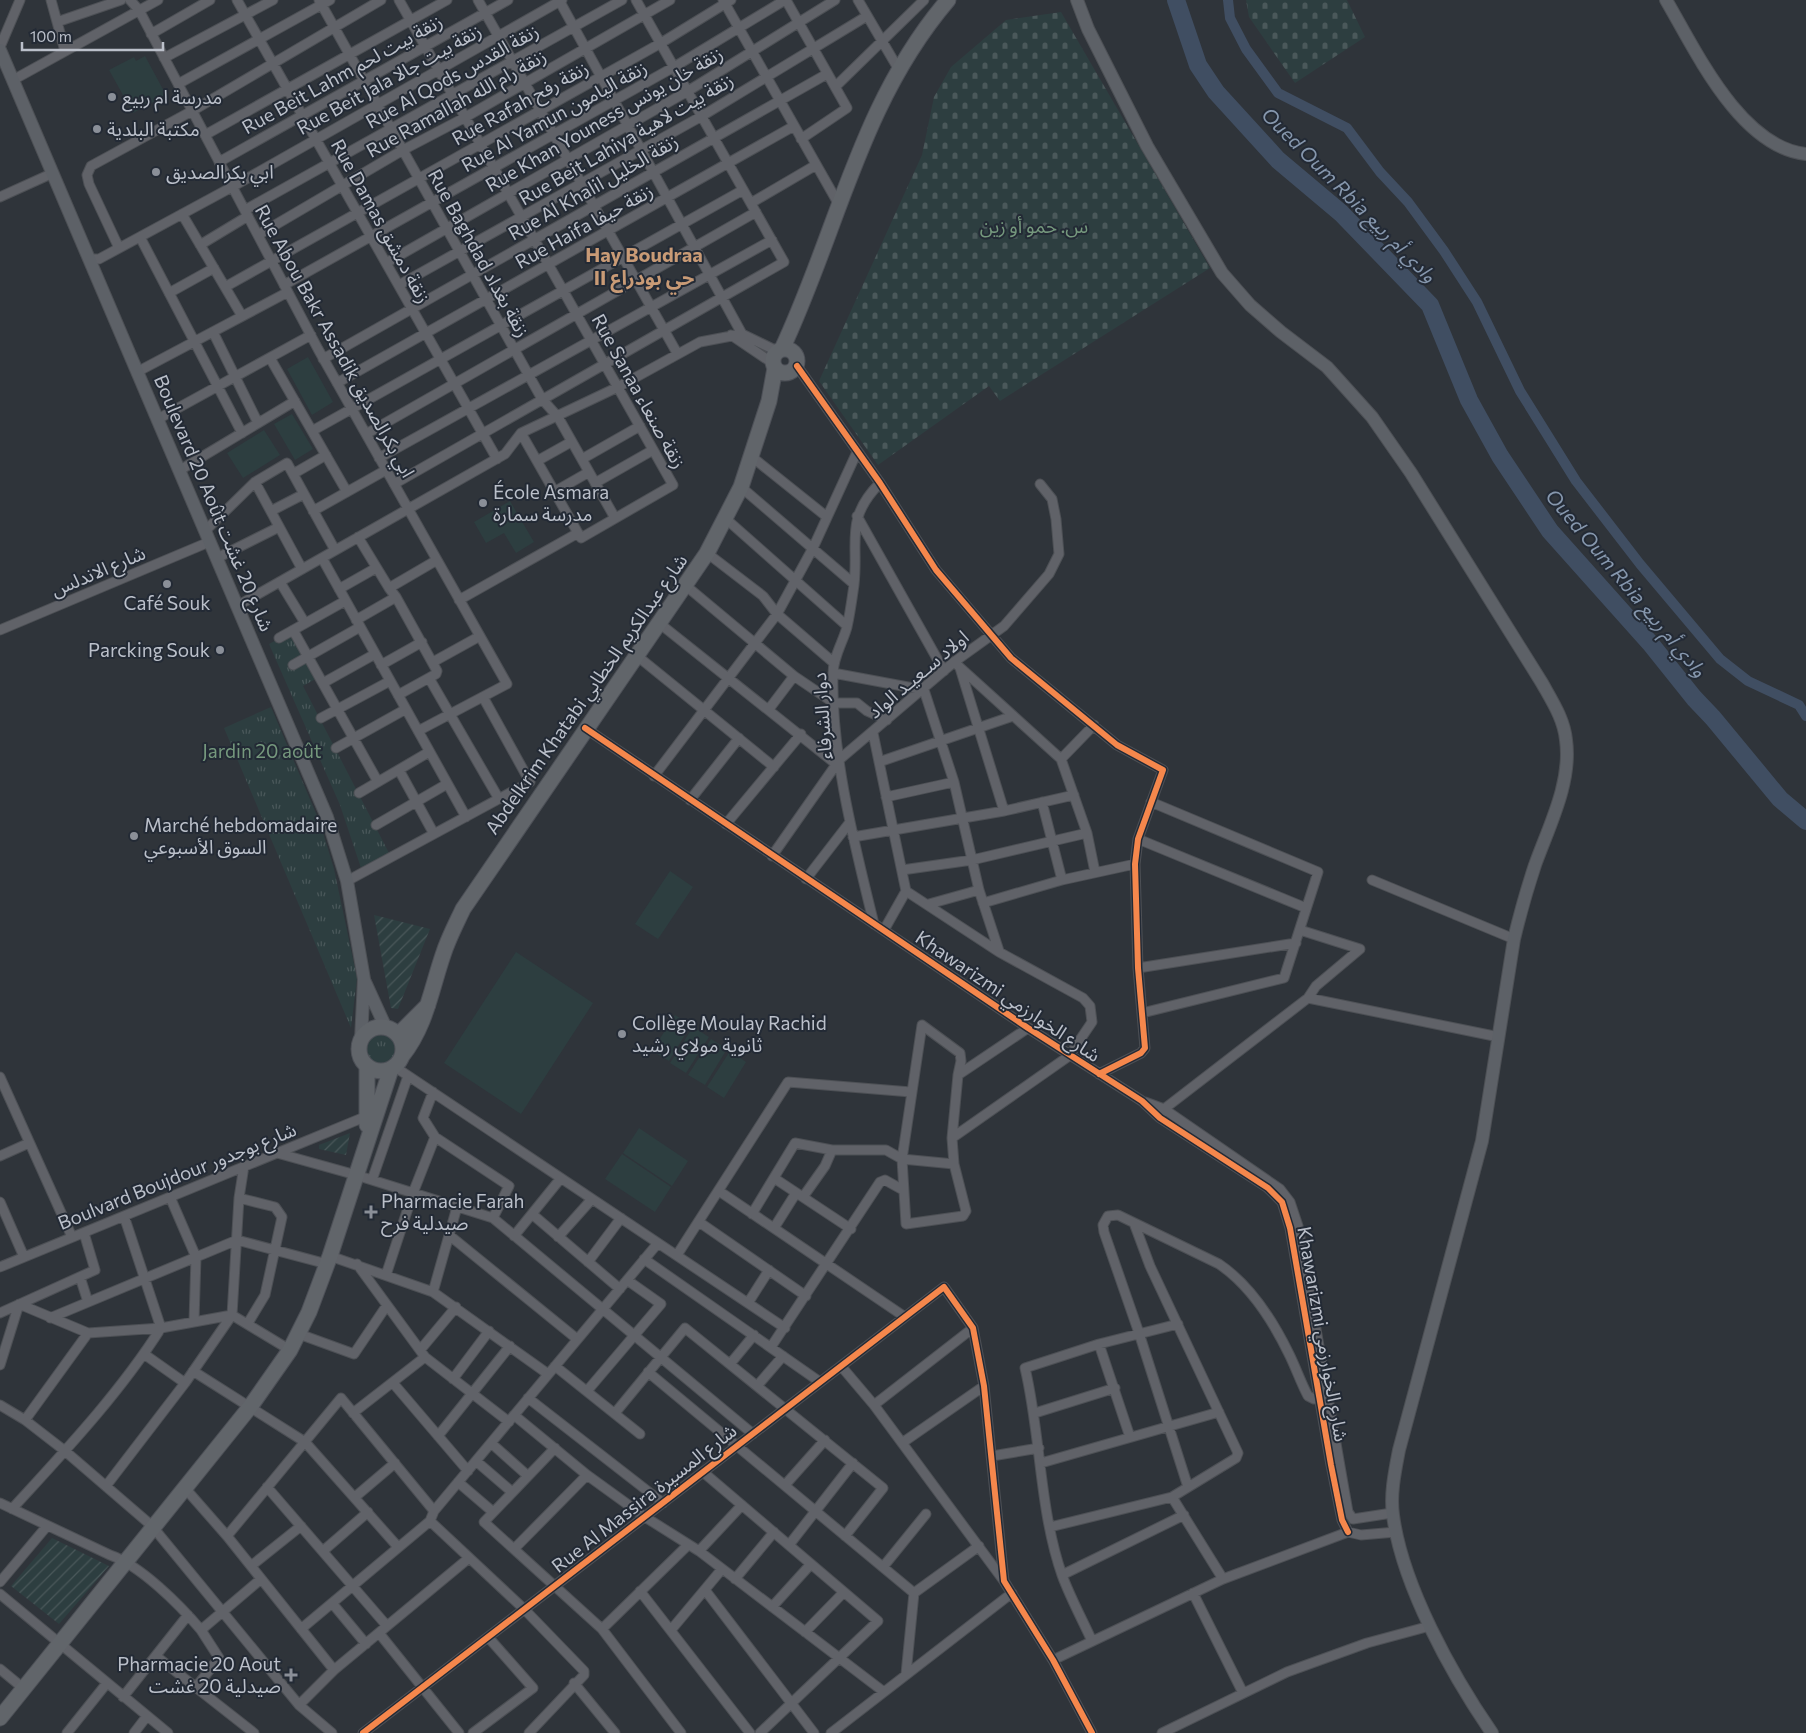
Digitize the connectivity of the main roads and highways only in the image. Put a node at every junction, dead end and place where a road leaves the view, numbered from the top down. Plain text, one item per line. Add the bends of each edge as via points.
1 (948, 0) edge
2 (1077, 0) edge
3 (1666, 0) edge
4 (0, 49) edge
5 (1806, 154) edge
6 (364, 979) junction
7 (428, 1005) junction
8 (392, 1031) junction
9 (361, 1040) junction
10 (396, 1064) junction
11 (367, 1067) junction
12 (367, 1138) junction
13 (0, 1718) edge
14 (1492, 1733) edge

1 - 7 main road, Abdelkrim Khatabi شارع عبدالكريم الخطابي via 918,37 882,100 838,203 741,487 726,518 686,585 463,908 443,954
2 - 14 main road via 1088,29 1148,146 1222,273 1250,305 1327,368 1372,417 1411,473 1557,710 1563,726 1567,747 1563,785 1521,909 1482,1141 1398,1450 1392,1513 1412,1583 1430,1626 1478,1714
3 - 5 main road via 1716,84 1739,113 1778,146
4 - 6 main road, Boulevard 20 Août شارع 20 غشت via 327,817 347,881
6 - 8 main road
6 - 9 main road
7 - 8 main road
7 - 10 main road, Abdelkrim Khatabi شارع عبدالكريم الخطابي via 420,1029
8 - 9 main road via 369,1031
8 - 10 main road via 403,1045
9 - 11 main road via 359,1054
10 - 11 main road via 379,1072
10 - 12 main road, Abdelkrim Khatabi شارع عبدالكريم الخطابي
11 - 12 main road
12 - 13 main road via 329,1260 290,1350 250,1407

